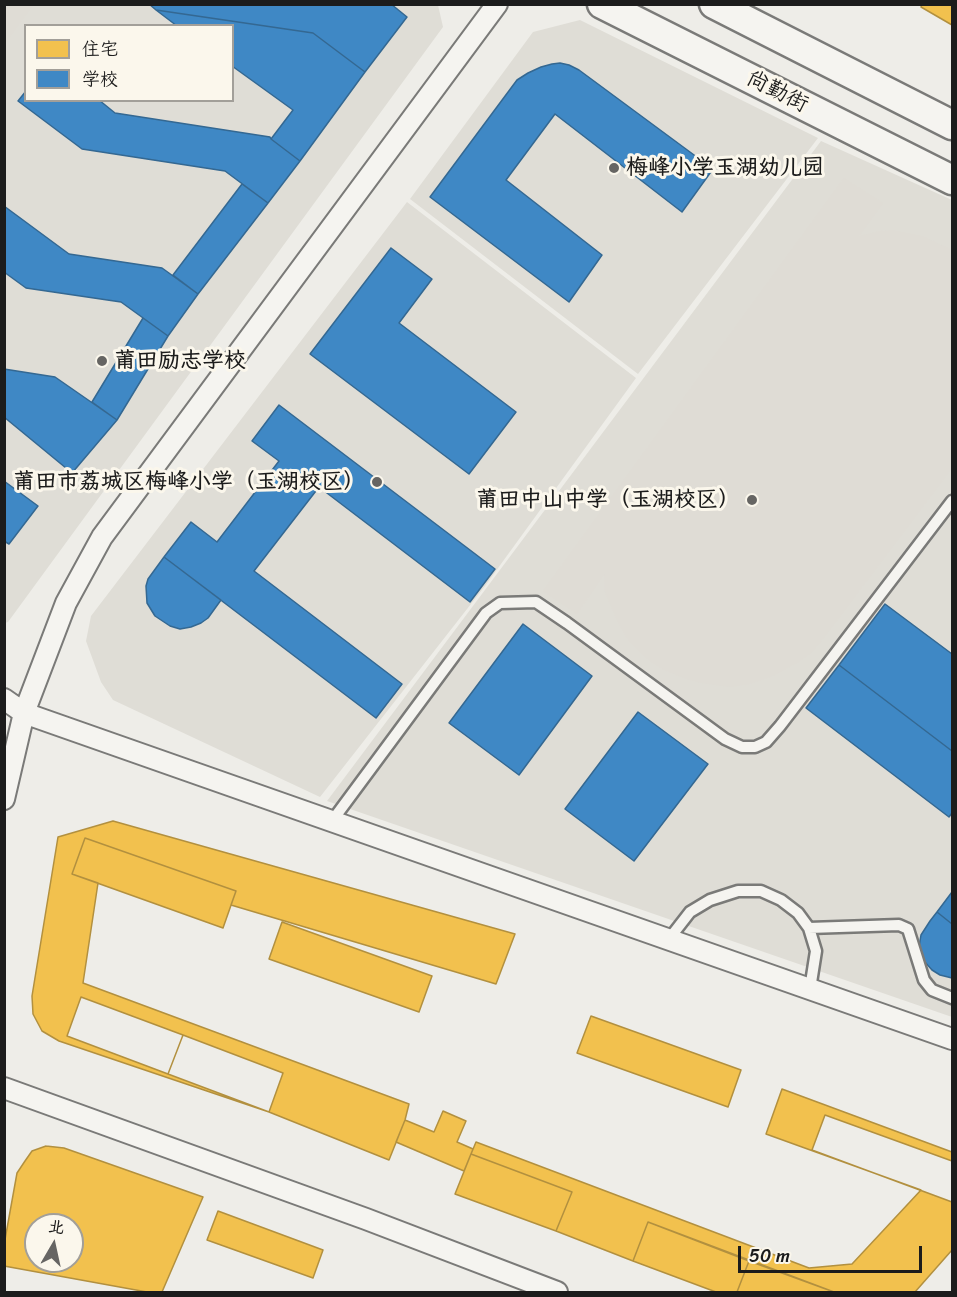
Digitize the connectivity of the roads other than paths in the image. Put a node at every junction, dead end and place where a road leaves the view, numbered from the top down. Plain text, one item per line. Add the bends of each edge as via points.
1 (497, 4) edge
2 (603, 4) edge
3 (714, 4) edge
4 (952, 124) edge
5 (952, 180) edge
6 (952, 501) edge
7 (4, 699) edge
8 (24, 713) junction
9 (4, 800) edge
10 (332, 821) junction
11 (809, 928) junction
12 (669, 939) junction
13 (810, 989) junction
14 (952, 998) edge
15 (952, 1039) edge
16 (4, 1088) edge
17 (557, 1293) edge

1 - 8 street via 102,537 66,603
2 - 5 street, 尚勤街
3 - 4 street
6 - 10 lane via 766,742 742,747 725,739 536,602 500,603 486,613
7 - 8 street
8 - 9 street
8 - 10 street
10 - 12 street
11 - 12 lane via 782,900 761,891 738,891 690,912
11 - 13 lane via 816,951
11 - 14 lane via 908,928 924,980 932,990
12 - 13 street
13 - 15 street
16 - 17 street

